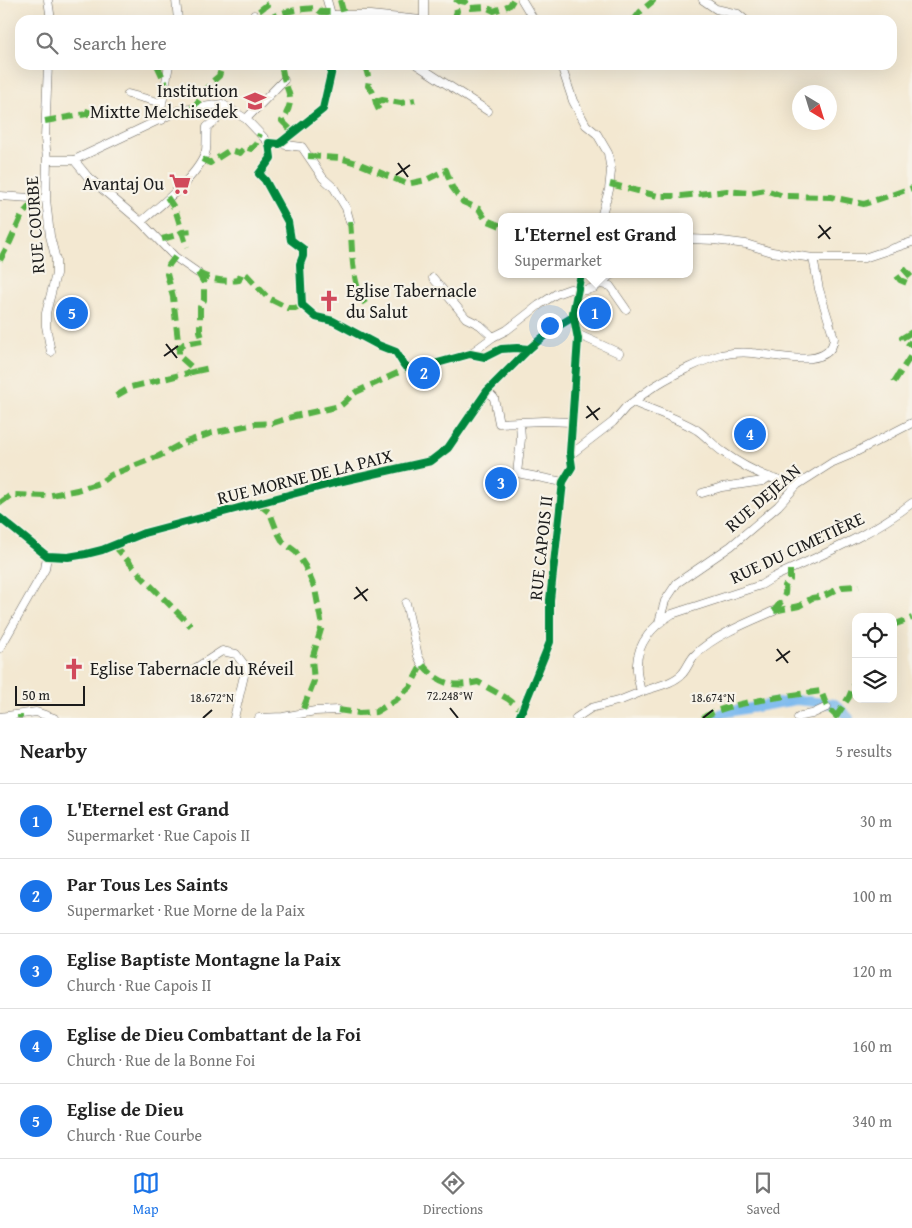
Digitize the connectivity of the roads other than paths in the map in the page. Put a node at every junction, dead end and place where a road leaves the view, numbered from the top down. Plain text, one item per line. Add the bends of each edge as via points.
1 (48, 0) edge
2 (176, 0) edge
3 (327, 0) edge
4 (424, 0) edge
5 (522, 0) edge
6 (703, 0) edge
7 (50, 15) edge
8 (178, 15) edge
9 (331, 15) edge
10 (422, 15) edge
11 (531, 15) edge
12 (739, 15) edge
13 (48, 70) edge
14 (168, 70) edge
15 (332, 70) edge
16 (425, 70) edge
17 (563, 70) edge
18 (284, 80) dead end
19 (128, 94) dead end
20 (162, 103) junction
21 (222, 104) junction
22 (488, 111) dead end
23 (246, 119) junction
24 (162, 120) junction
25 (294, 131) junction
26 (269, 143) junction
27 (278, 144) junction
28 (302, 147) junction
29 (47, 160) junction
30 (74, 160) junction
31 (0, 196) edge
32 (46, 199) junction
33 (602, 213) edge
34 (141, 222) junction
35 (350, 222) dead end
36 (693, 239) edge
37 (912, 242) edge
38 (813, 258) junction
39 (198, 273) dead end
40 (433, 278) dead end
41 (580, 278) edge
42 (607, 278) edge
43 (600, 284) junction
44 (579, 289) junction
45 (626, 310) dead end
46 (573, 317) junction
47 (577, 334) junction
48 (493, 337) junction
49 (529, 349) junction
50 (51, 352) dead end
51 (619, 353) dead end
52 (470, 354) junction
53 (486, 391) junction
54 (633, 402) junction
55 (572, 422) junction
56 (520, 423) junction
57 (912, 423) edge
58 (570, 453) junction
59 (769, 477) junction
60 (563, 482) junction
61 (797, 485) junction
62 (702, 493) dead end
63 (912, 503) edge
64 (0, 518) edge
65 (47, 556) junction
66 (406, 603) dead end
67 (774, 612) dead end
68 (659, 622) junction
69 (0, 648) edge
70 (422, 664) dead end
71 (191, 671) dead end
72 (641, 692) junction
73 (827, 707) dead end
74 (338, 710) dead end
75 (304, 716) edge
76 (0, 717) edge
77 (54, 718) edge
78 (234, 718) edge
79 (259, 718) edge
80 (519, 718) edge
81 (576, 718) edge
82 (798, 718) edge

1 - 7 street
2 - 8 street
3 - 9 street
4 - 10 street
5 - 11 street
6 - 12 street via 716,9
13 - 29 street, RUE COURBE
14 - 20 street
15 - 25 street via 323,110
16 - 22 street
17 - 33 street via 573,101 586,125 597,134 608,153 611,171
18 - 23 street
19 - 20 street
20 - 24 street
21 - 23 street
21 - 24 street via 178,111
21 - 34 street via 216,120 206,127 206,151 202,159 180,188
23 - 26 street
24 - 30 street
25 - 27 street
25 - 28 street
26 - 27 street
26 - 52 street via 270,158 259,174 288,222 291,240 303,249 300,264 302,305 316,318 333,321 396,352 404,365 412,370
27 - 28 street
28 - 35 street via 323,178 334,188
29 - 30 street
29 - 32 street, RUE COURBE
30 - 34 street
31 - 32 street
32 - 50 street, RUE COURBE via 56,260 56,274 46,313
34 - 39 street via 175,257
36 - 38 street via 746,244 772,252
37 - 38 street via 864,258
38 - 54 street via 834,338 830,350 798,360 753,353 722,355 658,384
40 - 48 street via 466,318
41 - 44 street, RUE CAPOIS II
42 - 43 street
43 - 44 street via 586,290
43 - 45 street via 610,286
44 - 46 street, RUE CAPOIS II
44 - 48 street via 556,294
46 - 47 street, RUE CAPOIS II
46 - 49 street, RUE MORNE DE LA PAIX
47 - 51 street
47 - 55 street, RUE CAPOIS II
48 - 52 street
49 - 52 street via 501,349 485,357
49 - 53 street, RUE MORNE DE LA PAIX
53 - 56 street via 494,398 499,423
53 - 65 street, RUE MORNE DE LA PAIX via 448,448 431,462 338,482 144,533 86,554
54 - 58 street via 613,422
54 - 59 street via 686,424 723,452
55 - 56 street
55 - 58 street, RUE CAPOIS II
56 - 60 street via 517,473
57 - 61 street, RUE DEJEAN via 833,462
58 - 60 street, RUE CAPOIS II via 572,467
59 - 61 street
59 - 62 street
60 - 80 street, RUE CAPOIS II via 550,600 550,642
61 - 68 street, RUE DEJEAN via 778,506 731,546 677,583 665,601
63 - 68 street, RUE DU CIMETIÈRE via 885,522 761,585 672,614
64 - 65 street
65 - 69 street via 41,575
66 - 70 street
67 - 72 street via 747,622 712,642 696,654 682,674
68 - 72 street, RUE DU CIMETIÈRE via 641,647 637,665
71 - 78 street via 222,651 236,654 246,667
72 - 81 street via 591,708
73 - 82 street
74 - 75 street via 315,711
75 - 79 street
76 - 77 street via 36,712

